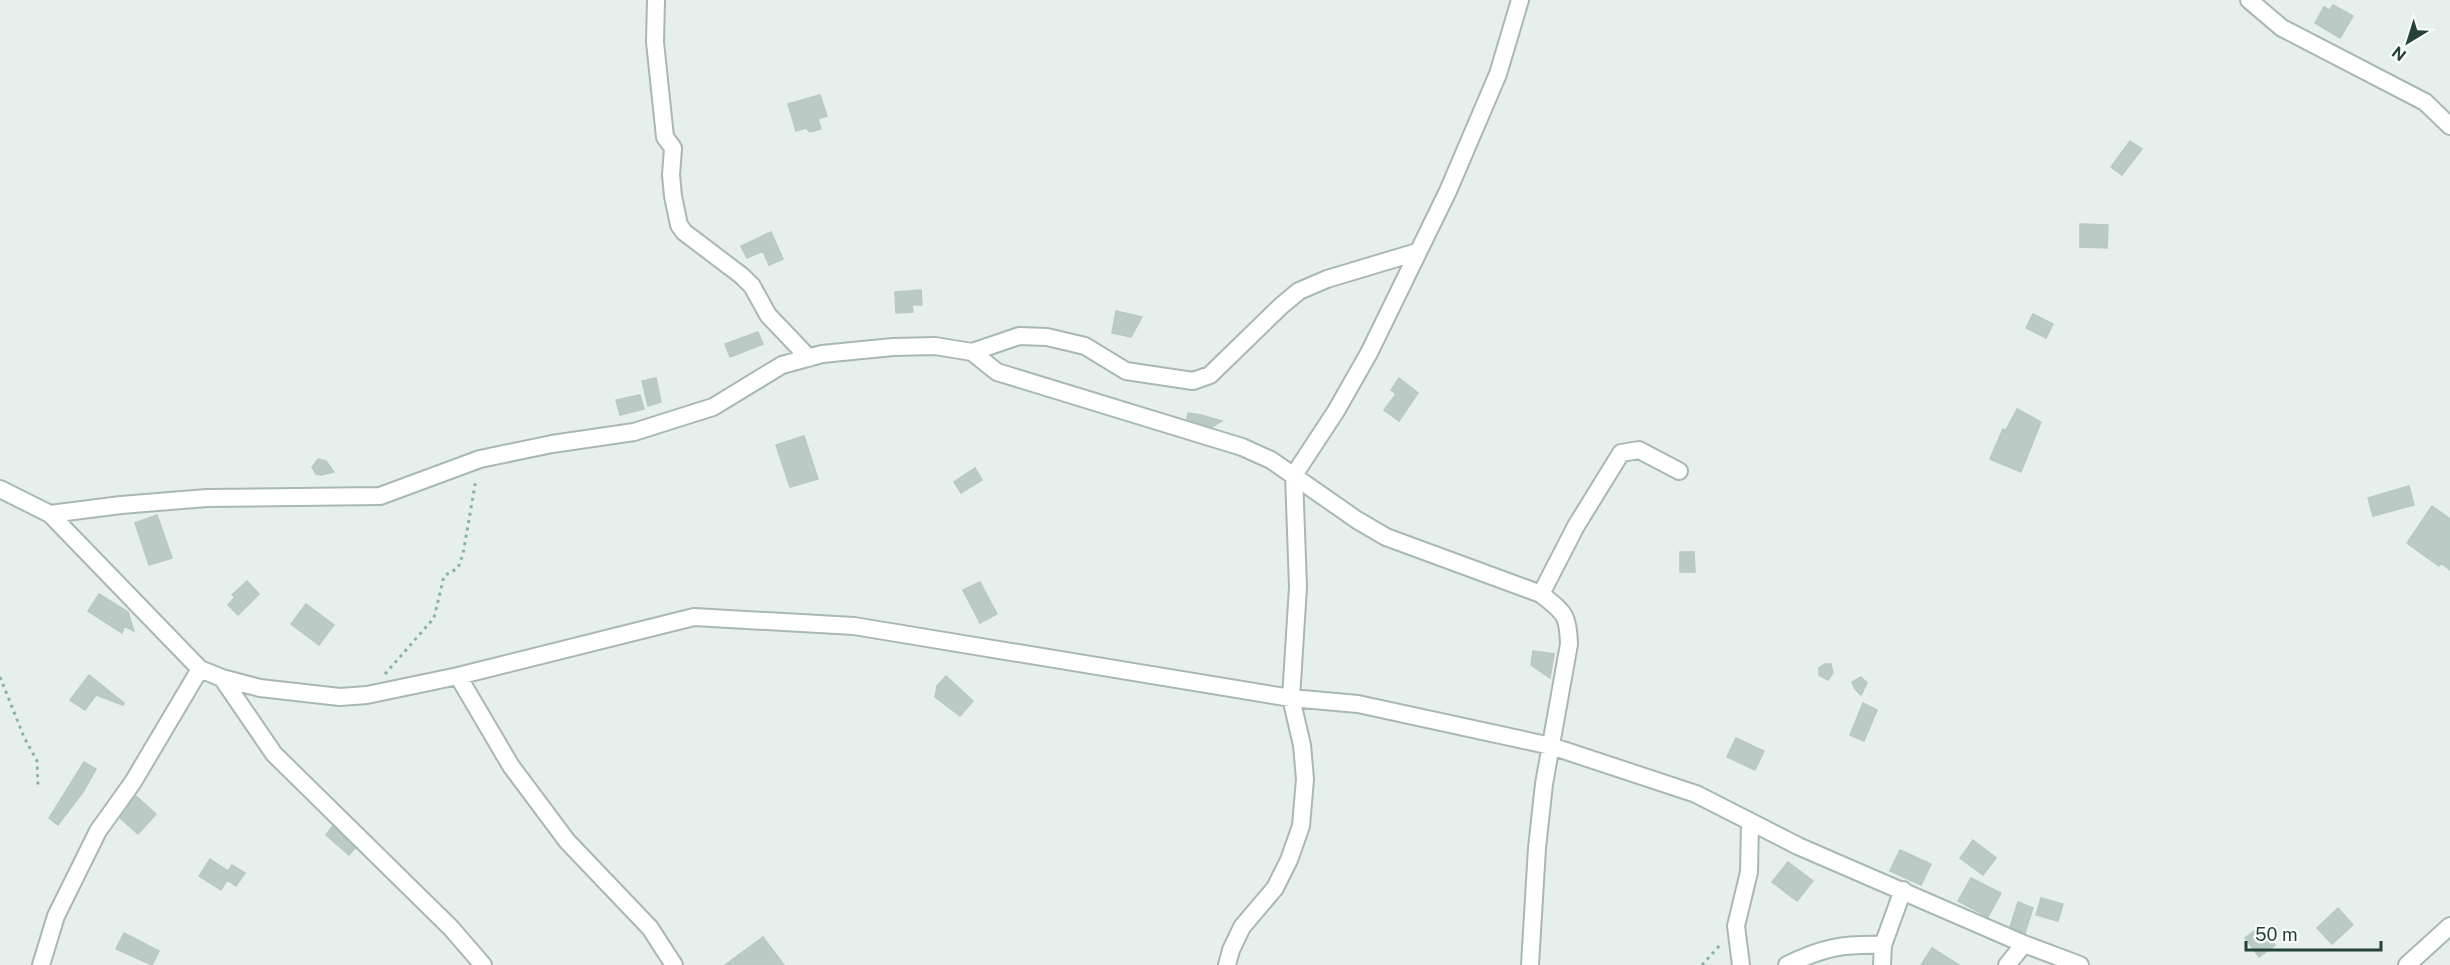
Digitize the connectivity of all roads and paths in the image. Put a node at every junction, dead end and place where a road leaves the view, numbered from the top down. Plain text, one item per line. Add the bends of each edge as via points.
1 (656, 0) edge
2 (1520, 0) edge
3 (2248, 0) edge
4 (2450, 126) edge
5 (1417, 252) junction
6 (972, 352) junction
7 (809, 358) junction
8 (480, 459) junction
9 (1679, 471) dead end
10 (1294, 475) junction
11 (0, 489) edge
12 (50, 514) junction
13 (1541, 594) junction
14 (200, 669) junction
15 (458, 676) junction
16 (0, 677) edge
17 (222, 678) junction
18 (367, 695) junction
19 (1291, 698) junction
20 (1551, 746) junction
21 (38, 786) dead end
22 (1750, 822) junction
23 (1903, 890) junction
24 (2450, 926) edge
25 (1736, 927) junction
26 (2024, 944) junction
27 (1883, 945) junction
28 (41, 965) edge
29 (483, 965) edge
30 (674, 965) edge
31 (1227, 965) edge
32 (1530, 965) edge
33 (1702, 965) edge
34 (1741, 965) edge
35 (1787, 965) edge
36 (1882, 965) edge
37 (2007, 965) edge
38 (2080, 965) edge
39 (2407, 965) edge

1 - 7 street via 655,42 665,136 673,148 671,175 679,225 752,286 768,315
2 - 5 street via 1498,74
3 - 4 street via 2282,28 2425,102
5 - 6 street via 1299,291 1210,375 1193,381 1126,371 1085,346 1047,337 1019,336
5 - 10 street via 1356,377
6 - 7 street via 935,346 893,347
6 - 10 street via 997,372 1242,447
7 - 8 street via 782,365 712,407 634,432
8 - 12 street via 380,496 207,498
8 - 18 path via 464,554 458,568 444,576 434,618
9 - 13 street via 1639,450 1621,453 1576,526
10 - 13 street via 1386,537
10 - 19 street via 1298,587
11 - 12 street
12 - 14 street
13 - 20 street via 1568,621 1569,644
14 - 17 street
14 - 28 street via 133,782 98,831 56,916
15 - 18 street
15 - 19 street via 694,617 854,626
15 - 30 street via 511,766 567,841 650,928
16 - 21 path via 37,761
17 - 18 street via 308,694
17 - 29 street via 274,753 451,928
19 - 20 street via 1358,704
19 - 31 street via 1305,779 1301,826 1275,888 1242,927
20 - 22 street via 1696,794
20 - 32 street via 1537,849
22 - 23 street
22 - 25 street via 1749,872
23 - 26 street
23 - 27 street
24 - 39 street
25 - 33 path
25 - 34 street
26 - 37 street
26 - 38 street
27 - 35 street via 1825,948
27 - 36 street

